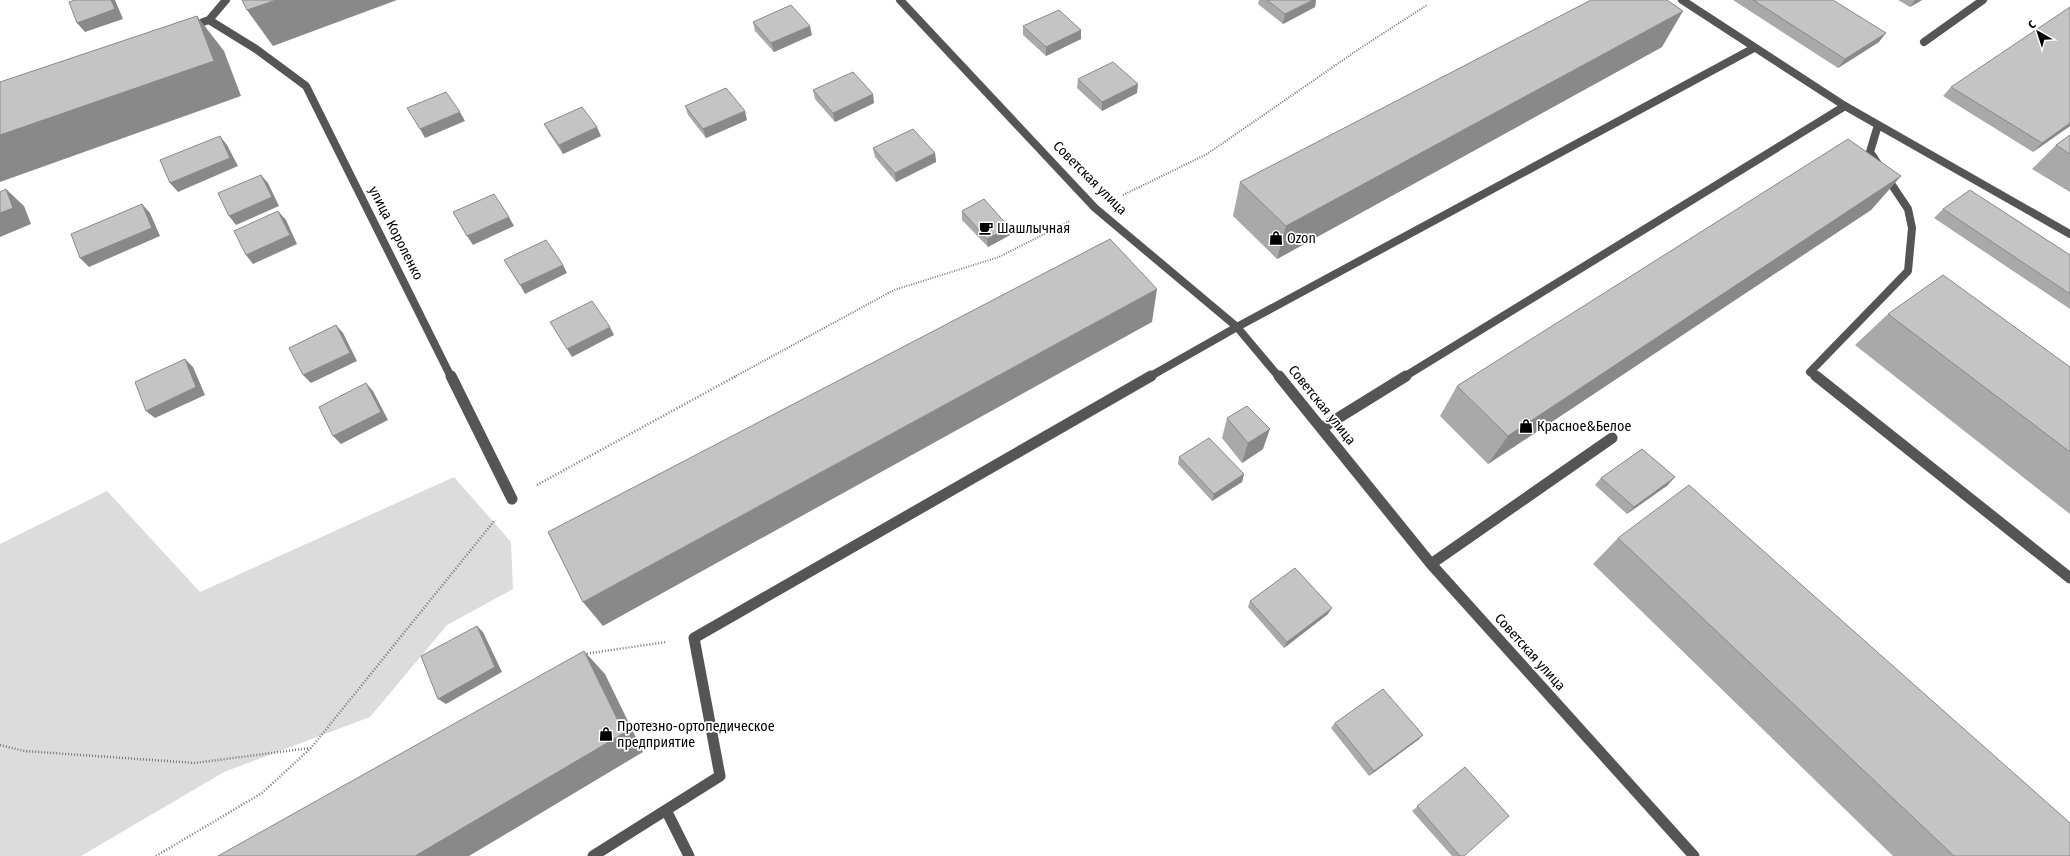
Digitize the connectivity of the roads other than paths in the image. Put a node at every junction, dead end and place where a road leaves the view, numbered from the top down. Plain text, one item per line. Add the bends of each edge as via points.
1 (226, 0) edge
2 (900, 0) edge
3 (1682, 0) edge
4 (1984, 0) edge
5 (209, 20) junction
6 (194, 25) edge
7 (1924, 42) dead end
8 (1754, 48) junction
9 (1845, 106) junction
10 (1878, 125) junction
11 (2070, 234) edge
12 (1238, 327) junction
13 (1322, 428) junction
14 (1612, 438) dead end
15 (512, 499) road end
16 (1431, 564) junction
17 (2070, 578) edge
18 (666, 810) junction
19 (593, 856) edge
20 (688, 856) edge
21 (1694, 856) edge

1 - 5 street
2 - 12 street, Советская улица via 1095,208
3 - 8 street
4 - 7 street
5 - 6 street
5 - 15 street, улица Короленко via 256,49 306,86
8 - 9 street
8 - 12 street
9 - 10 street
9 - 13 street
10 - 11 street
10 - 17 street via 1870,152 1890,178 1908,209 1912,228 1908,271 1810,372
12 - 13 street, Советская улица
12 - 18 street via 694,638 720,776
13 - 16 street, Советская улица
14 - 16 street
16 - 21 street, Советская улица
18 - 19 street
18 - 20 street

